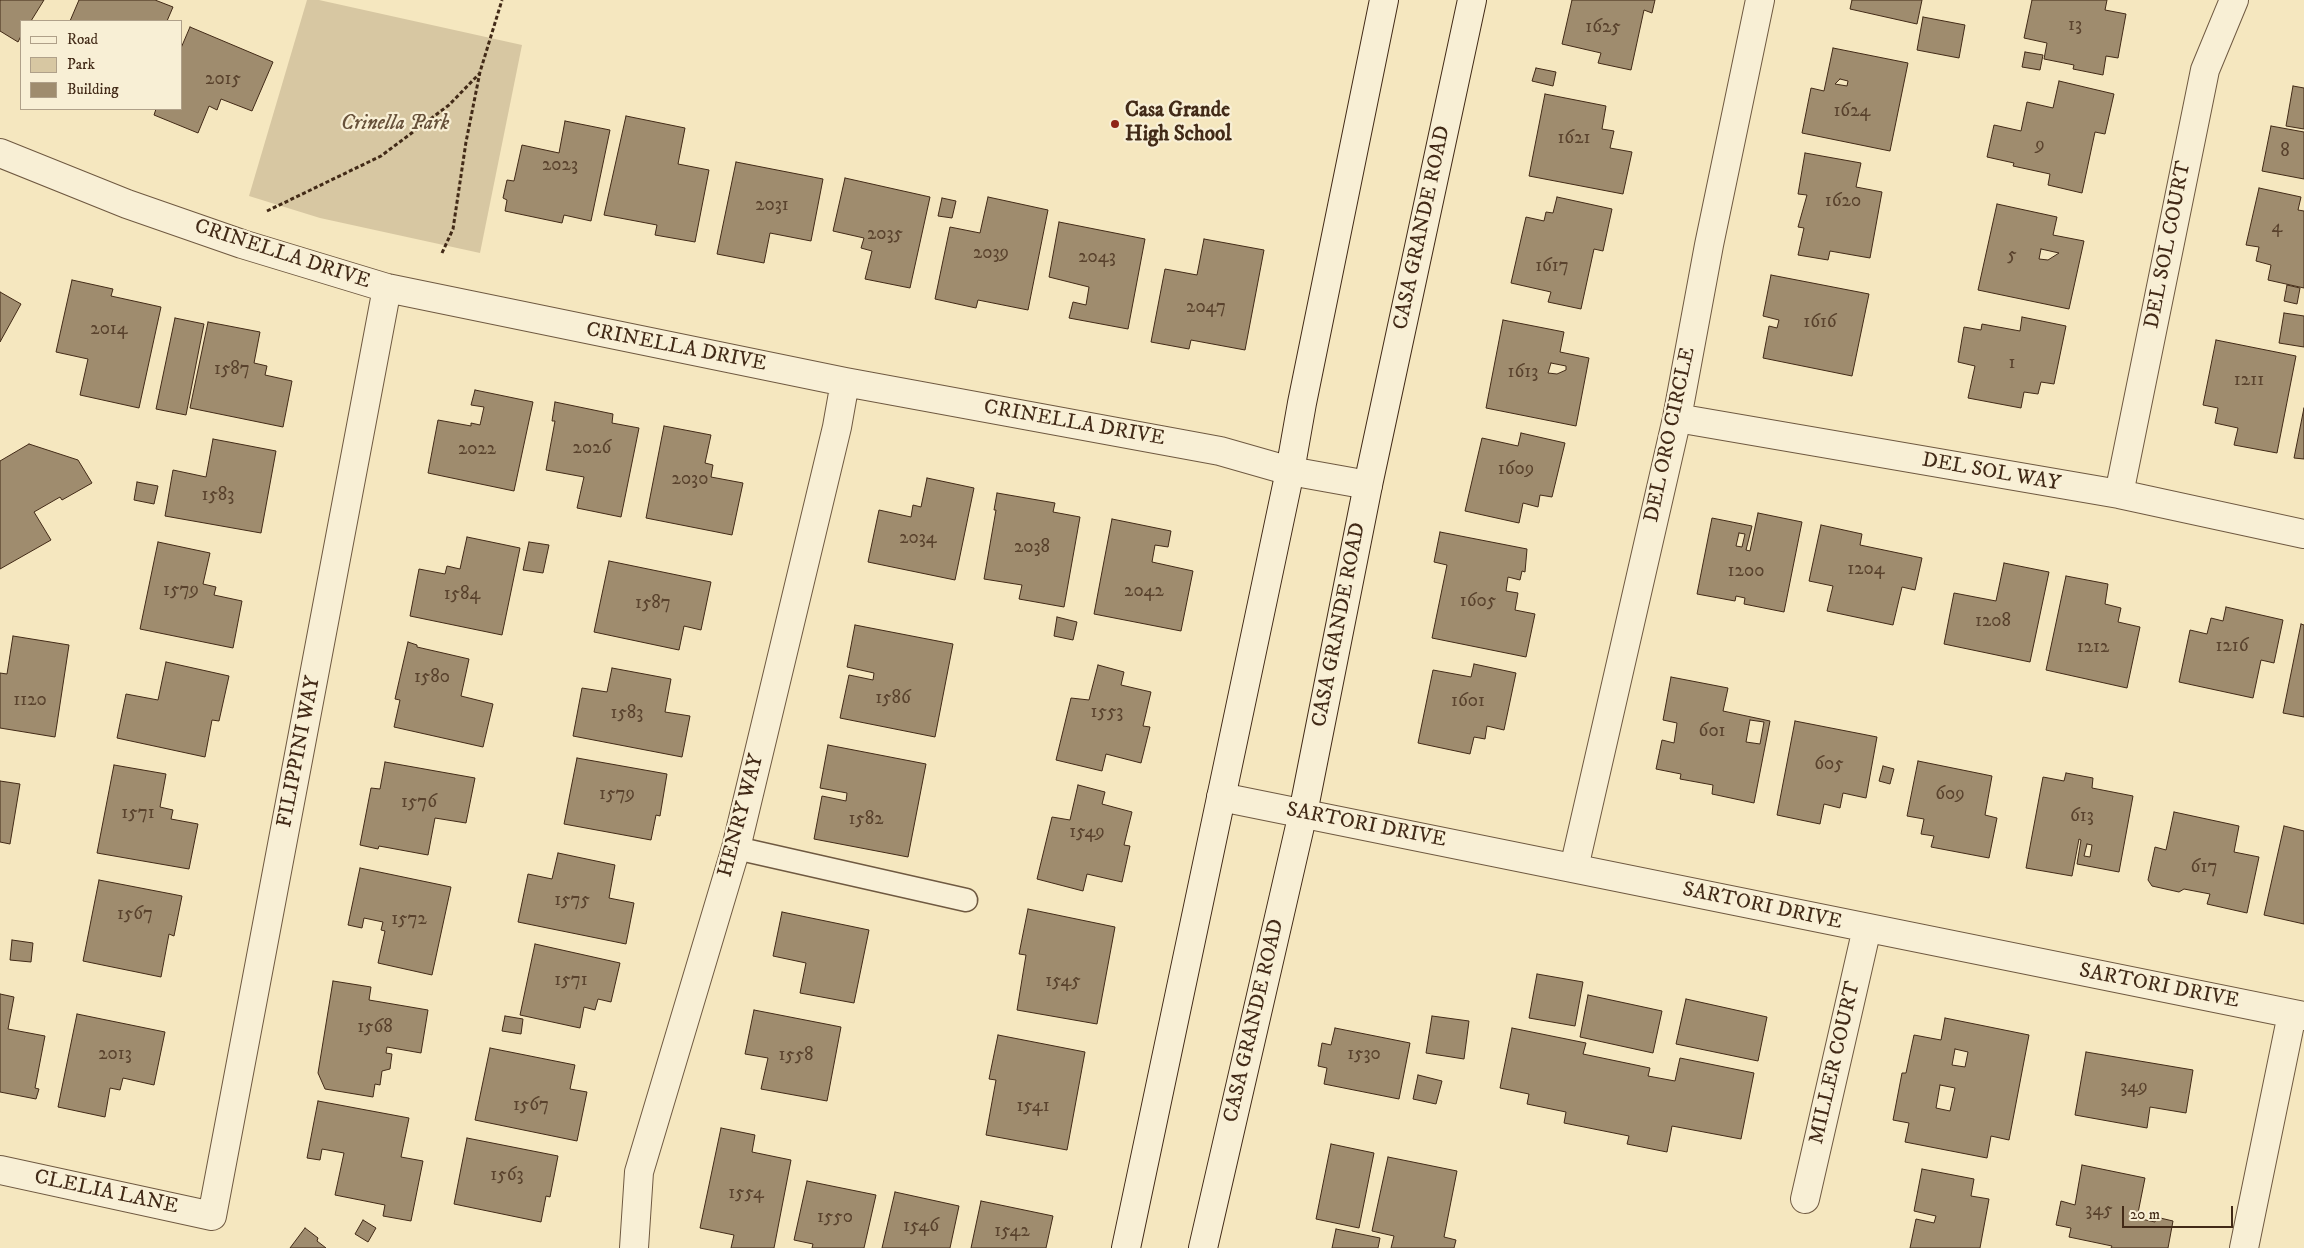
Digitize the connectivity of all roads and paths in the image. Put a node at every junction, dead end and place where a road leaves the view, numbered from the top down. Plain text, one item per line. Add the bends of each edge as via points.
1 (502, 0) edge
2 (1384, 0) edge
3 (1472, 0) edge
4 (1760, 0) edge
5 (2234, 0) edge
6 (480, 72) junction
7 (0, 153) edge
8 (266, 211) dead end
9 (442, 253) dead end
10 (387, 288) junction
11 (844, 382) junction
12 (1677, 418) junction
13 (1290, 471) junction
14 (1368, 485) junction
15 (2119, 494) junction
16 (2304, 534) edge
17 (1221, 797) junction
18 (1303, 813) junction
19 (736, 848) junction
20 (1574, 868) junction
21 (966, 900) dead end
22 (1867, 928) junction
23 (2298, 1015) edge
24 (0, 1170) edge
25 (1805, 1199) dead end
26 (212, 1216) joint
27 (634, 1248) edge
28 (1126, 1248) edge
29 (1203, 1248) edge
30 (2244, 1248) edge

1 - 6 path
2 - 13 street
3 - 14 street, CASA GRANDE ROAD
4 - 12 street, DEL ORO CIRCLE
5 - 15 street, DEL SOL COURT via 2204,70
6 - 8 path via 449,104 381,156
6 - 9 path via 453,229
7 - 10 street, CRINELLA DRIVE via 224,238
10 - 11 street, CRINELLA DRIVE
10 - 26 street, FILIPPINI WAY
11 - 13 street, CRINELLA DRIVE via 1220,451
11 - 19 street, HENRY WAY via 837,426
12 - 15 street, DEL SOL WAY
12 - 20 street, DEL ORO CIRCLE
13 - 14 street, CRINELLA DRIVE
13 - 17 street
14 - 18 street, CASA GRANDE ROAD
15 - 16 street, DEL SOL WAY
17 - 18 street, SARTORI DRIVE
17 - 28 street
18 - 20 street, SARTORI DRIVE
18 - 29 street, CASA GRANDE ROAD
19 - 21 lane
19 - 27 street, HENRY WAY via 639,1172
20 - 22 street, SARTORI DRIVE
22 - 23 street, SARTORI DRIVE
22 - 25 street, MILLER COURT
23 - 30 street
24 - 26 street, CLELIA LANE

